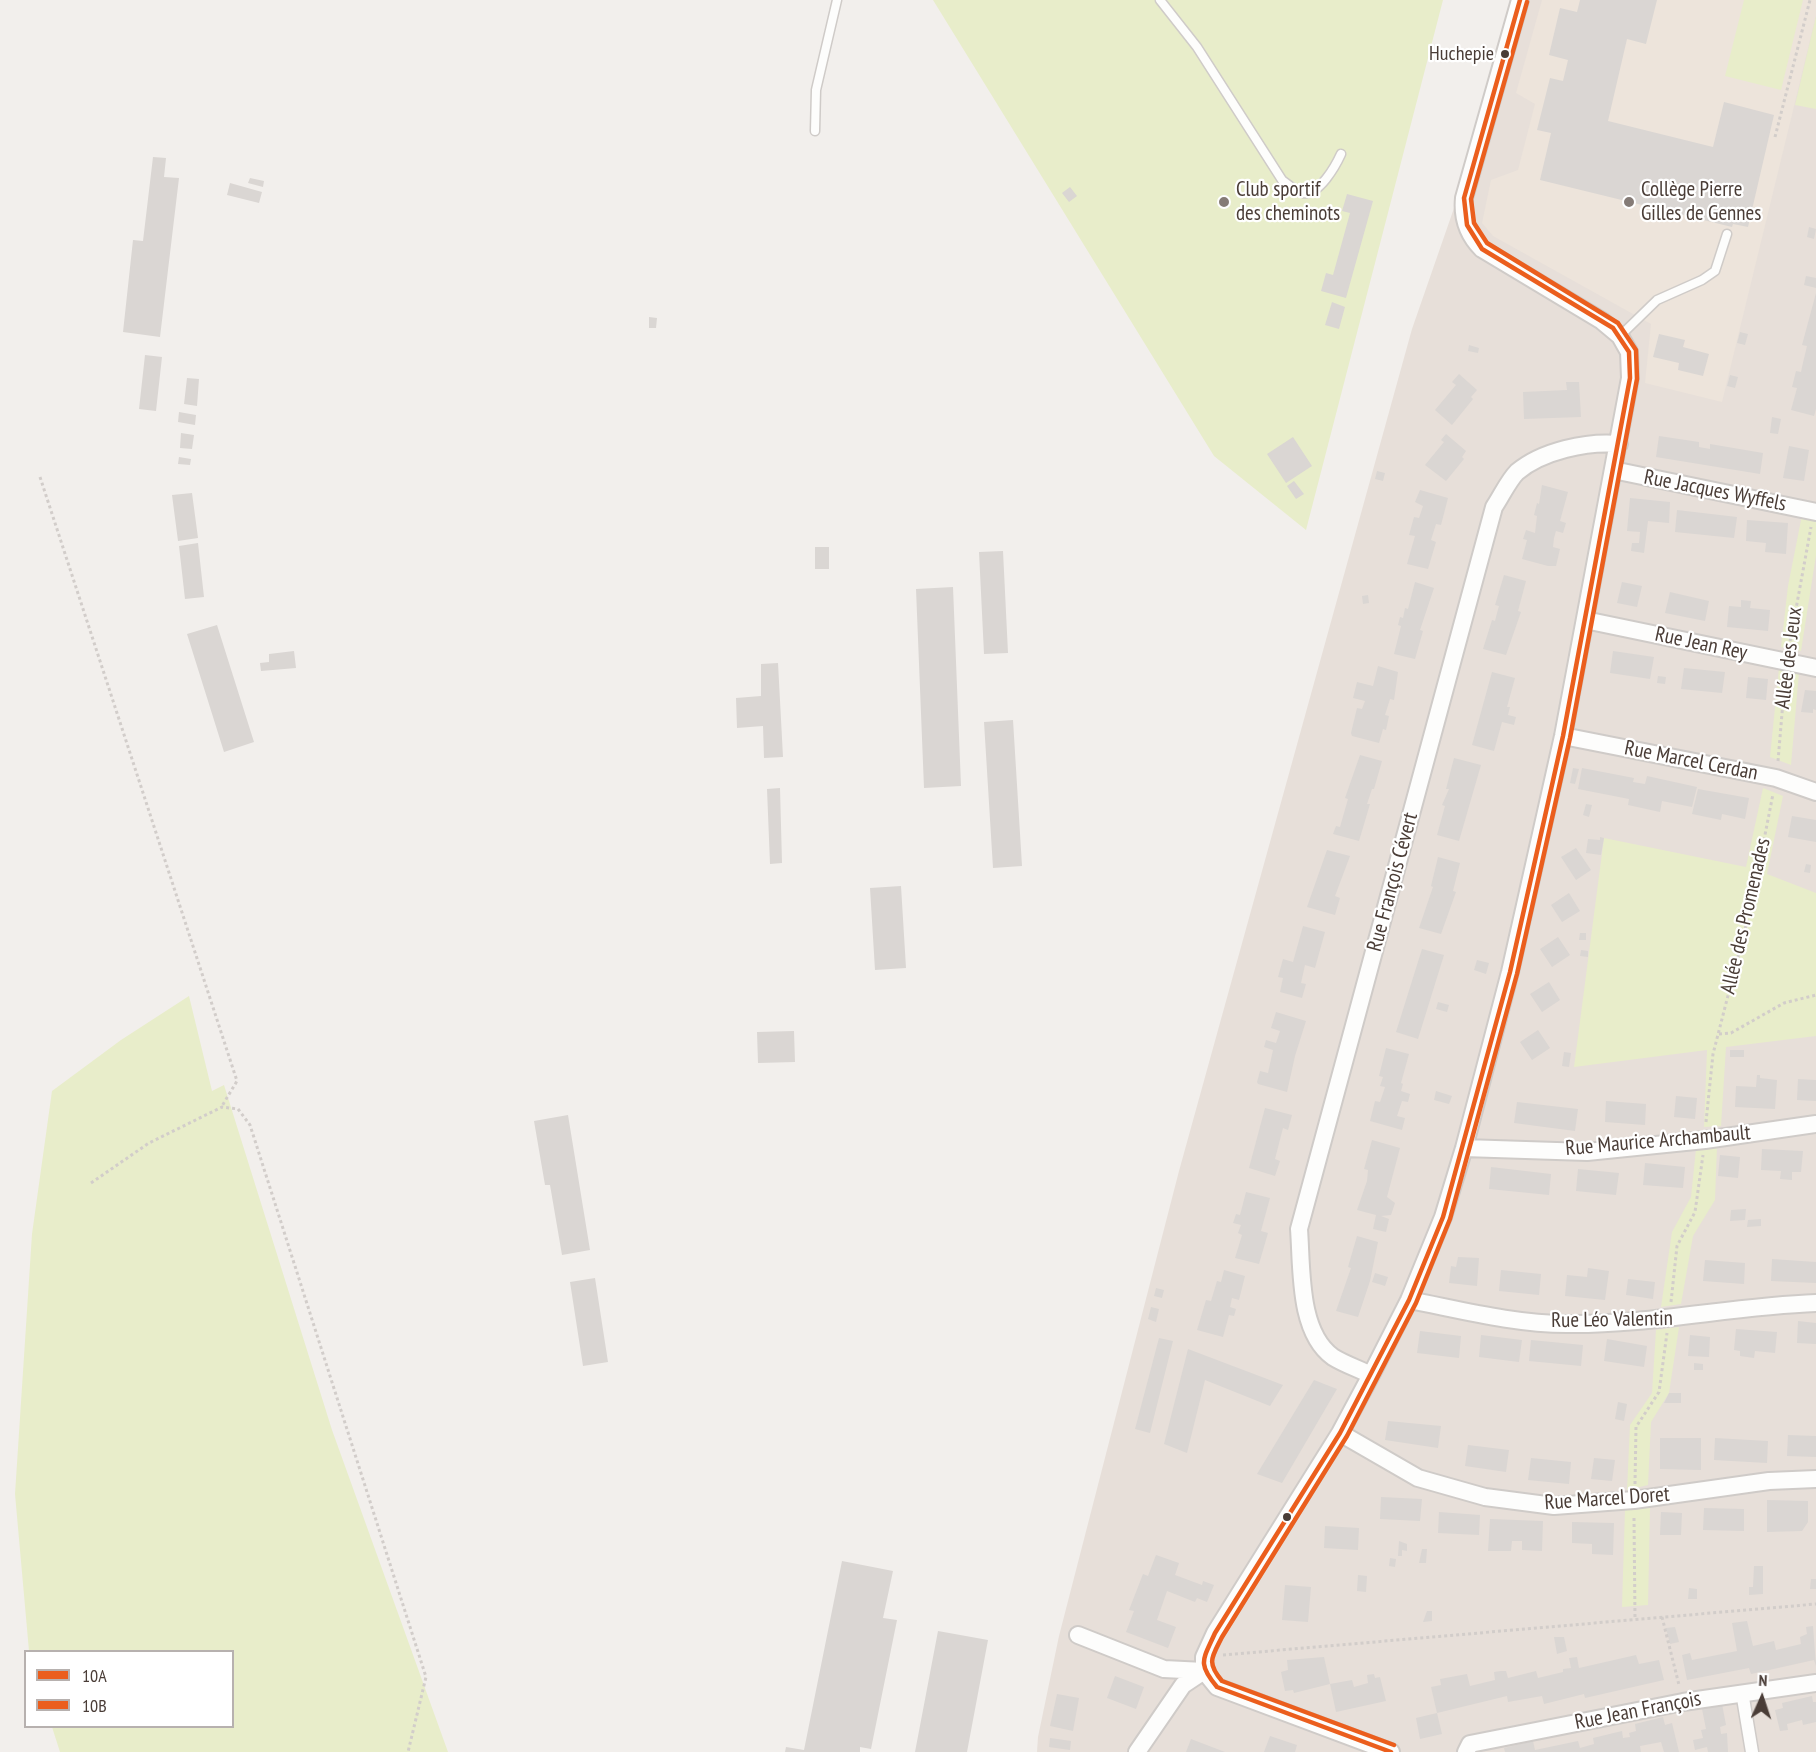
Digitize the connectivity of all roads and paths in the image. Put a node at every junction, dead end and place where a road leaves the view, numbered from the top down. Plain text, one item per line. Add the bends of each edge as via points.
1 (837, 0) edge
2 (1160, 0) edge
3 (1520, 0) edge
4 (1810, 0) edge
5 (815, 131) dead end
6 (1775, 137) dead end
7 (1341, 154) dead end
8 (1727, 234) dead end
9 (1620, 336) junction
10 (1619, 444) junction
11 (1614, 470) junction
12 (40, 477) dead end
13 (1815, 511) edge
14 (1585, 620) junction
15 (1786, 662) junction
16 (1816, 668) edge
17 (1563, 736) junction
18 (1776, 778) junction
19 (1816, 792) edge
20 (1816, 995) edge
21 (1718, 1034) junction
22 (1713, 1054) dead end
23 (222, 1107) junction
24 (1816, 1124) edge
25 (1464, 1148) junction
26 (91, 1182) dead end
27 (1409, 1300) junction
28 (1816, 1303) edge
29 (1371, 1375) junction
30 (1340, 1433) junction
31 (1816, 1479) edge
32 (1816, 1604) edge
33 (1662, 1617) junction
34 (1078, 1635) dead end
35 (1204, 1664) junction
36 (1816, 1683) edge
37 (1742, 1692) junction
38 (1683, 1702) junction
39 (408, 1752) edge
40 (1137, 1752) edge
41 (1391, 1752) edge
42 (1466, 1752) edge
43 (1752, 1752) edge

1 - 5 lane via 816,90
2 - 7 lane via 1197,47 1282,180 1302,193 1310,193 1333,173
3 - 9 street via 1464,198 1465,222 1482,249 1602,321
4 - 6 path
8 - 9 lane via 1715,271 1657,300
9 - 10 street via 1629,352 1630,378
10 - 11 street
10 - 29 street, Rue François Cévert via 1559,450 1517,472 1494,507 1299,1229 1310,1327 1332,1356
11 - 13 street, Rue Jacques Wyffels
11 - 14 street
12 - 23 path via 237,1081
13 - 15 path, Allée des Jeux
14 - 15 street, Rue Jean Rey
14 - 17 street
15 - 16 street, Rue Jean Rey
15 - 18 path, Allée des Jeux
17 - 18 street, Rue Marcel Cerdan
17 - 25 street via 1510,972
18 - 19 street, Rue Marcel Cerdan
18 - 21 path, Allée des Promenades via 1751,906
20 - 21 path via 1784,1003 1731,1033
21 - 22 path, Allée des Promenades
23 - 26 path via 149,1143
23 - 39 path via 238,1108 250,1125 423,1666 426,1677
24 - 25 street, Rue Maurice Archambault via 1587,1152
25 - 27 street via 1443,1217
27 - 28 street, Rue Léo Valentin via 1480,1314 1565,1324 1669,1319
27 - 29 street
29 - 30 street
30 - 31 street, Rue Marcel Doret via 1418,1478 1485,1497 1554,1506 1634,1500 1769,1480
30 - 35 street via 1215,1633
32 - 33 path
33 - 35 path
33 - 38 path
34 - 35 street via 1164,1669
35 - 40 street via 1183,1685
35 - 41 street via 1217,1687
36 - 37 street, Rue Jean François
37 - 38 street, Rue Jean François
37 - 43 street
38 - 42 street, Rue Jean François via 1470,1744

